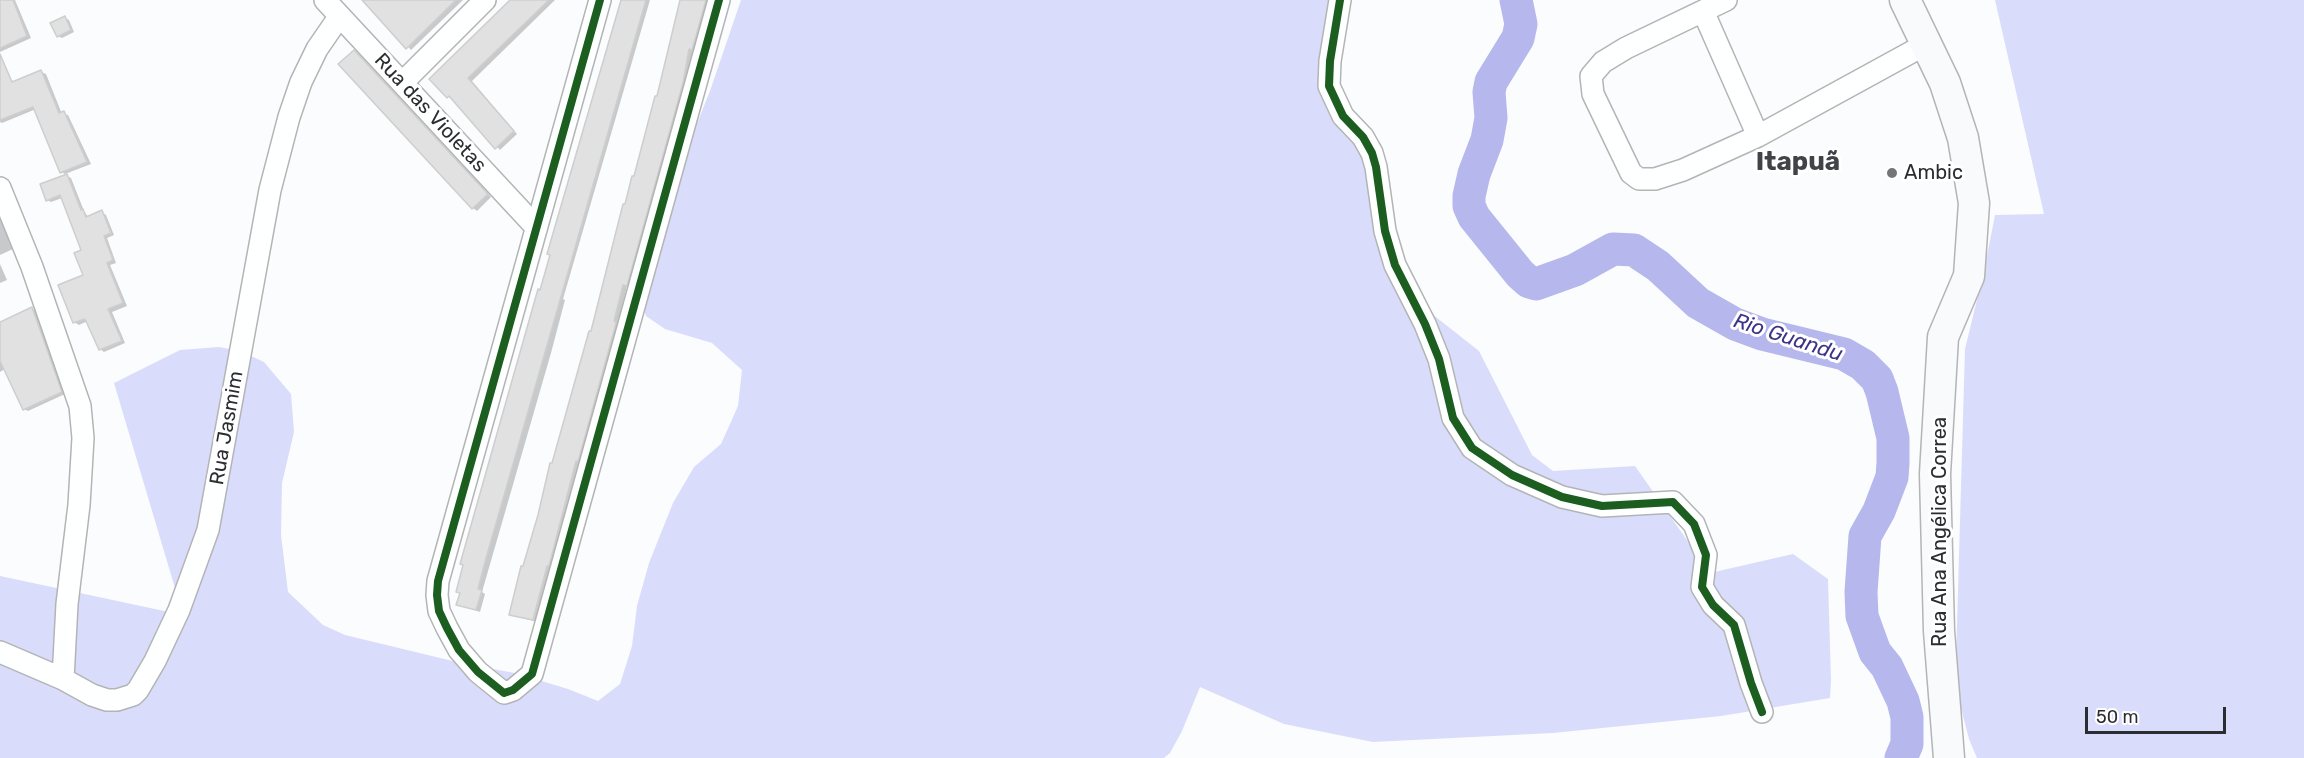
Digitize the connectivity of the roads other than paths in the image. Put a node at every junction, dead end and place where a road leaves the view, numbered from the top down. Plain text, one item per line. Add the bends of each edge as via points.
1 (325, 0) edge
2 (485, 0) edge
3 (600, 0) edge
4 (719, 0) edge
5 (1340, 0) edge
6 (1726, 0) edge
7 (1905, 0) edge
8 (1703, 11) junction
9 (339, 17) junction
10 (1928, 43) junction
11 (402, 83) junction
12 (1758, 136) junction
13 (0, 188) edge
14 (535, 226) junction
15 (0, 652) edge
16 (63, 679) junction
17 (1762, 712) dead end
18 (1949, 758) edge

1 - 9 street, Rua das Violetas
2 - 11 street
3 - 14 street
4 - 14 street via 532,674 504,693 459,650 440,611 437,595
5 - 17 street via 1329,86 1343,116 1372,153 1392,254 1439,359 1453,418 1472,448 1512,475 1562,497 1602,506 1673,502 1694,524 1706,555 1702,587 1734,626
6 - 8 street
7 - 10 street, Rua Ana Angélica Correa
8 - 12 street
8 - 12 street via 1603,62 1591,76 1593,94 1631,173 1639,179 1655,179 1683,170
9 - 11 street, Rua das Violetas
9 - 16 street, Rua Jasmim via 317,49 289,117 270,190 208,530 179,610 156,661 133,695 107,700
10 - 12 street
10 - 18 street, Rua Ana Angélica Correa via 1946,83 1963,138 1974,203 1969,276 1943,337 1935,474 1939,631
11 - 14 street, Rua das Violetas
13 - 16 street via 80,406 80,494
15 - 16 street, Rua Jasmim

